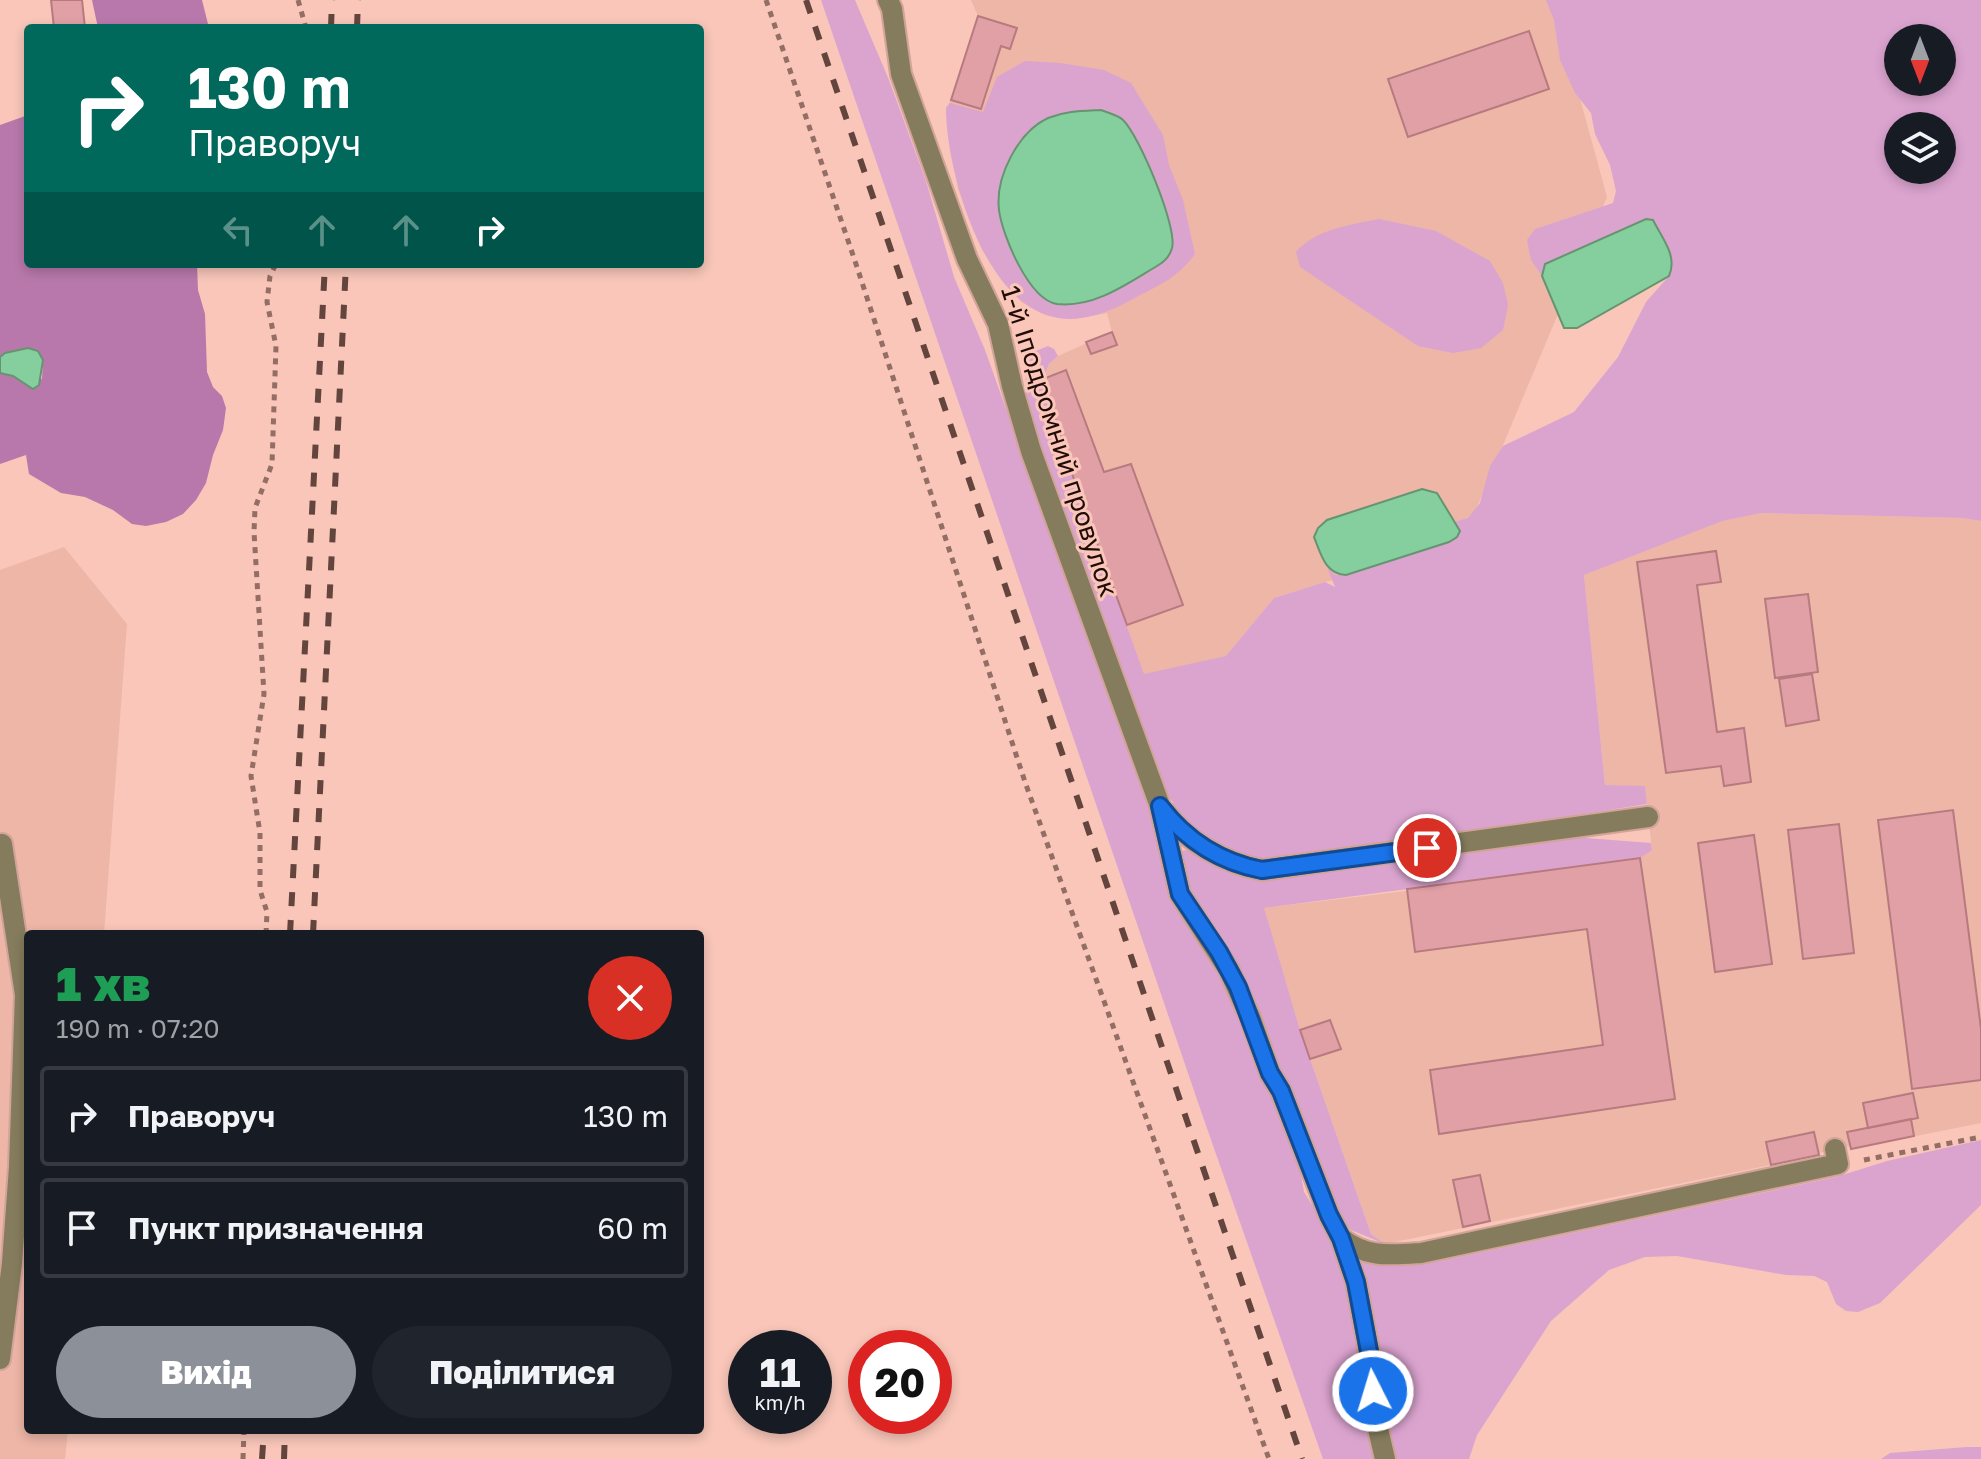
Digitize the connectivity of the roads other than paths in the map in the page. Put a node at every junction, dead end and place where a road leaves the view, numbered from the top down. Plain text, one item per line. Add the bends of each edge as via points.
1 (888, 0) edge
2 (1160, 806) junction
3 (1648, 817) dead end
4 (2, 844) edge
5 (8, 941) edge
6 (24, 992) edge
7 (24, 1000) edge
8 (10, 1072) edge
9 (1836, 1157) road end
10 (10, 1166) edge
11 (1341, 1238) junction
12 (6, 1263) edge
13 (0, 1359) edge
14 (1385, 1459) edge

1 - 2 lane, 1-й Іподромний провулок via 901,74 967,259 998,324 1031,451
2 - 3 lane via 1176,828 1223,858 1262,870
2 - 11 lane, 1-й Іподромний провулок via 1180,894 1238,987
4 - 5 lane
5 - 6 lane
7 - 8 lane
8 - 10 lane
9 - 11 lane via 1421,1253 1368,1253
10 - 12 lane
11 - 14 lane, 1-й Іподромний провулок via 1362,1305
12 - 13 lane

